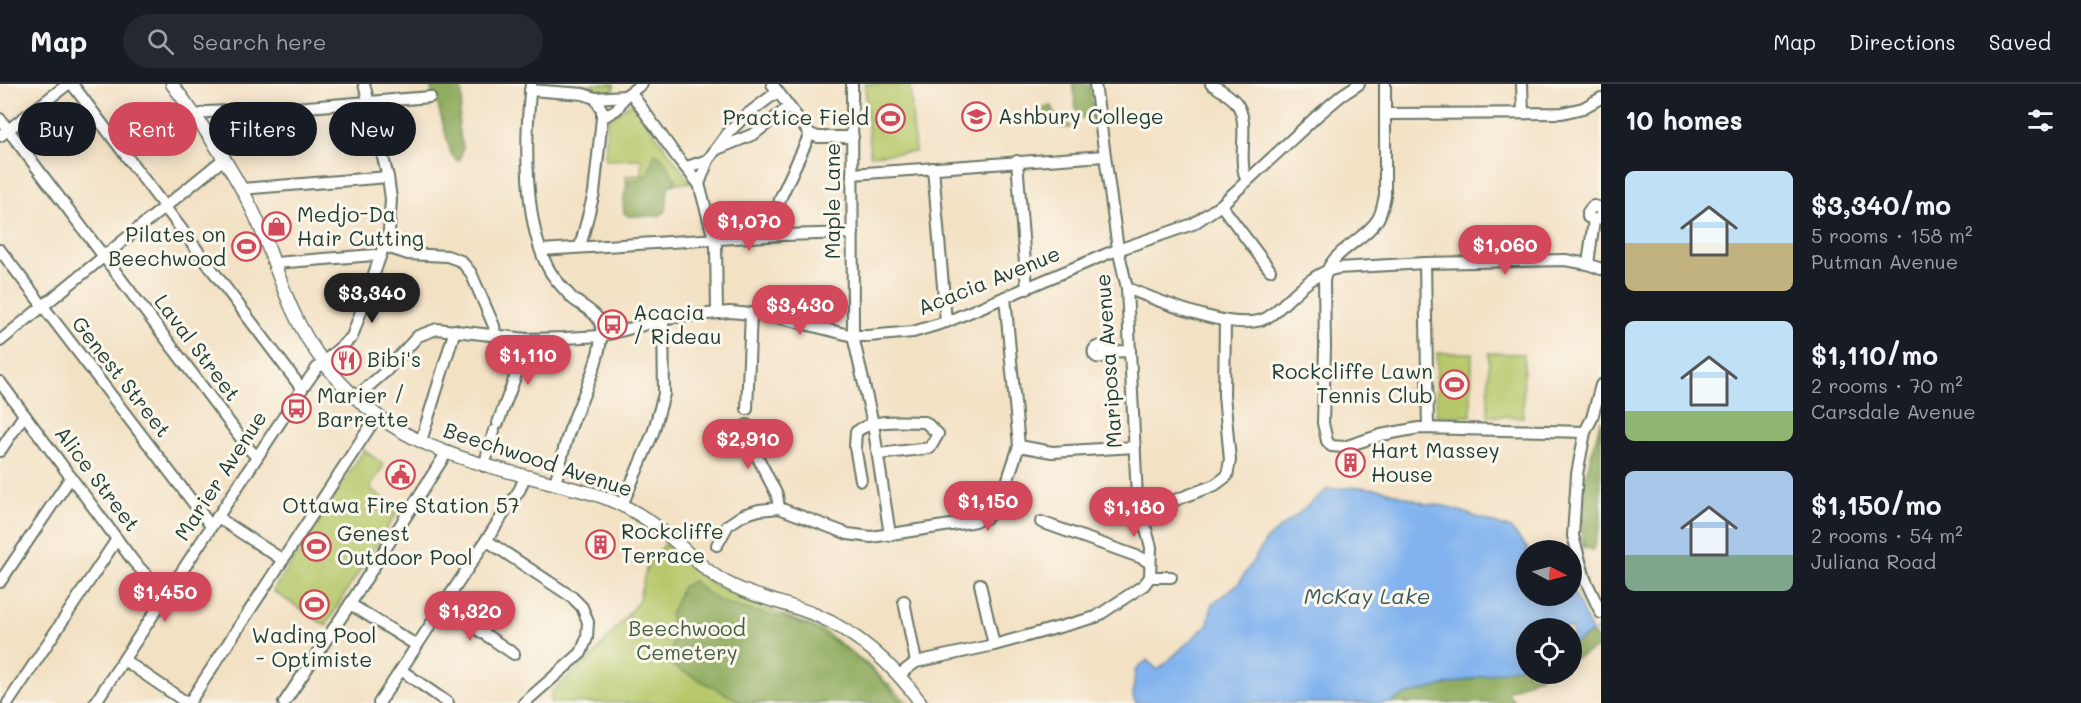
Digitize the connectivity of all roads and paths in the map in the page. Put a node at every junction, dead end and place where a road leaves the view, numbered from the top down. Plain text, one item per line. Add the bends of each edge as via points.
1 (70, 84) edge
2 (172, 84) edge
3 (364, 84) edge
4 (642, 84) edge
5 (852, 84) edge
6 (1095, 84) edge
7 (1211, 84) edge
8 (1359, 84) edge
9 (1385, 84) edge
10 (1522, 84) edge
11 (531, 87) edge
12 (774, 88) edge
13 (628, 95) junction
14 (430, 97) dead end
15 (595, 98) junction
16 (1601, 98) edge
17 (186, 102) edge
18 (368, 102) joint
19 (329, 104) edge
20 (789, 107) junction
21 (1523, 113) junction
22 (1385, 114) junction
23 (197, 116) edge
24 (197, 117) edge
25 (602, 118) junction
26 (0, 119) edge
27 (4, 133) edge
28 (810, 134) junction
29 (853, 137) junction
30 (717, 149) junction
31 (382, 156) edge
32 (1104, 156) junction
33 (225, 158) junction
34 (708, 160) junction
35 (1017, 161) junction
36 (687, 167) junction
37 (933, 168) junction
38 (852, 174) junction
39 (388, 177) junction
40 (1247, 181) junction
41 (699, 184) junction
42 (242, 189) junction
43 (1221, 205) junction
44 (163, 207) junction
45 (1598, 215) edge
46 (853, 233) junction
47 (783, 235) junction
48 (714, 240) junction
49 (384, 246) junction
50 (580, 247) junction
51 (1118, 249) junction
52 (0, 250) edge
53 (541, 250) junction
54 (103, 256) junction
55 (379, 257) junction
56 (275, 262) junction
57 (1425, 263) junction
58 (1588, 264) junction
59 (1601, 269) edge
60 (1270, 270) dead end
61 (1326, 270) junction
62 (1127, 288) junction
63 (1027, 289) junction
64 (1005, 297) junction
65 (42, 306) junction
66 (717, 312) junction
67 (751, 313) junction
68 (663, 319) junction
69 (1225, 321) junction
70 (946, 322) junction
71 (455, 330) junction
72 (495, 335) junction
73 (601, 336) junction
74 (853, 336) junction
75 (528, 339) junction
76 (0, 341) edge
77 (1129, 351) junction
78 (1105, 352) dead end
79 (324, 363) junction
80 (0, 382) edge
81 (1601, 385) edge
82 (302, 389) junction
83 (356, 397) junction
84 (747, 409) dead end
85 (24, 415) junction
86 (377, 416) junction
87 (873, 424) junction
88 (747, 425) dead end
89 (1428, 428) junction
90 (1585, 432) junction
91 (421, 441) junction
92 (1019, 446) junction
93 (1135, 447) junction
94 (0, 451) edge
95 (447, 452) junction
96 (878, 454) junction
97 (257, 457) junction
98 (484, 466) junction
99 (525, 476) junction
100 (71, 477) junction
101 (861, 480) dead end
102 (555, 484) junction
103 (622, 505) junction
104 (779, 508) junction
105 (1141, 511) junction
106 (214, 522) junction
107 (1041, 522) dead end
108 (890, 535) junction
109 (117, 538) junction
110 (486, 540) junction
111 (717, 545) dead end
112 (283, 560) junction
113 (1150, 563) junction
114 (1150, 577) junction
115 (1170, 577) dead end
116 (0, 582) edge
117 (980, 584) dead end
118 (166, 596) junction
119 (904, 601) dead end
120 (350, 604) junction
121 (442, 606) junction
122 (1601, 613) edge
123 (416, 645) junction
124 (994, 645) junction
125 (514, 654) dead end
126 (124, 660) junction
127 (916, 662) junction
128 (401, 670) junction
129 (899, 675) junction
130 (8, 703) edge
131 (95, 703) edge
132 (188, 703) edge
133 (284, 703) edge
134 (379, 703) edge
135 (448, 703) edge
136 (524, 703) edge
137 (921, 703) edge

1 - 27 street
1 - 44 street
2 - 17 main road, Beechwood Avenue
3 - 18 street, Marier Avenue
4 - 13 street
5 - 29 street, Maple Lane
6 - 32 street, Mariposa Avenue
7 - 40 street via 1237,103 1242,118 1242,172
8 - 40 street, Acacia Avenue via 1317,116
9 - 22 street
10 - 21 street
11 - 15 street
11 - 53 street via 529,183
12 - 20 street
12 - 30 street
13 - 15 street
13 - 25 street via 617,109
13 - 36 street
14 - 18 street
15 - 25 street
16 - 21 street via 1562,113
19 - 23 street
20 - 28 street
20 - 30 street via 754,134
21 - 22 street
22 - 61 street via 1382,211
24 - 33 main road, Beechwood Avenue
25 - 50 street via 594,194
26 - 27 street, Laval Street
27 - 54 street, Laval Street
28 - 29 street
28 - 47 street via 780,199 778,214
29 - 38 street, Maple Lane
30 - 34 street
31 - 39 street, Marier Avenue
32 - 35 street
32 - 51 street, Mariposa Avenue
33 - 42 main road, Beechwood Avenue
33 - 44 street
34 - 36 street
34 - 41 street
35 - 37 street
35 - 63 street
36 - 41 street
37 - 38 street
37 - 70 street
38 - 46 street, Maple Lane
39 - 42 street
39 - 49 street, Marier Avenue via 391,199
40 - 43 street, Acacia Avenue
41 - 48 street
42 - 56 main road, Beechwood Avenue
43 - 51 street, Acacia Avenue via 1193,224
43 - 60 street
44 - 54 street
44 - 82 street
45 - 58 street
46 - 47 street
46 - 74 street, Maple Lane
47 - 48 street
48 - 50 street
48 - 66 street
49 - 55 street, Marier Avenue
49 - 72 street via 408,254 447,256 461,261 471,273
50 - 53 street
51 - 62 street, Mariposa Avenue
51 - 63 street, Acacia Avenue
52 - 65 street, Genest Street
53 - 73 street via 558,282 599,319
54 - 65 street
54 - 97 street, Laval Street
55 - 56 street
55 - 79 street, Marier Avenue via 352,337
56 - 79 main road, Beechwood Avenue via 296,319
57 - 58 street via 1565,260
57 - 61 street
57 - 89 street
58 - 59 street
61 - 69 street via 1269,318 1243,324
61 - 89 street via 1326,441 1331,446 1344,447 1381,435
62 - 69 street
62 - 77 street, Mariposa Avenue
63 - 64 street, Acacia Avenue
64 - 70 street, Acacia Avenue
64 - 92 street
65 - 76 street
65 - 106 street, Genest Street
66 - 67 street, Acacia Avenue
66 - 68 street, Acacia Avenue
67 - 74 street, Acacia Avenue
67 - 84 street
68 - 73 street, Acacia Avenue
68 - 103 street via 664,393 653,433
69 - 105 street via 1224,394 1230,460 1227,476 1215,485
70 - 74 street, Acacia Avenue via 899,334
71 - 72 street, Acacia Avenue
71 - 83 street, Acacia Avenue via 430,330 418,336
71 - 91 street
72 - 75 street, Acacia Avenue
73 - 75 street, Acacia Avenue
73 - 102 street
74 - 87 street, Maple Lane
75 - 98 street
77 - 78 street
77 - 93 street, Mariposa Avenue
79 - 82 street, Marier Avenue
79 - 83 main road, Beechwood Avenue
80 - 85 street, Alice Street
81 - 90 street
82 - 97 street, Marier Avenue
83 - 86 main road, Beechwood Avenue
85 - 94 street
85 - 100 street, Alice Street
86 - 91 main road, Beechwood Avenue
86 - 112 street
87 - 96 street, Maple Lane
87 - 96 street via 925,422 938,434 930,447
87 - 101 street via 856,432
88 - 104 street
89 - 90 street
90 - 122 street via 1577,474 1573,536 1585,579
91 - 95 main road, Beechwood Avenue
92 - 93 street via 1052,453
92 - 108 street via 999,506 986,518
93 - 105 street, Mariposa Avenue
95 - 98 main road, Beechwood Avenue
95 - 120 street
96 - 108 street, Maple Lane
97 - 106 street, Marier Avenue
98 - 99 main road, Beechwood Avenue
99 - 102 main road, Beechwood Avenue
99 - 110 street
100 - 109 street, Alice Street
100 - 116 street
102 - 103 main road, Beechwood Avenue
103 - 129 main road, Beechwood Avenue via 660,530 708,571 745,591 842,628
104 - 108 street via 848,534
104 - 111 street via 743,515 728,525
105 - 113 street, Mariposa Avenue via 1150,541
106 - 112 street, Genest Street
106 - 118 street, Marier Avenue
107 - 113 street
109 - 118 street, Alice Street
109 - 130 street
110 - 121 street
110 - 136 street via 572,597 588,622 581,652
112 - 132 street
113 - 114 street, Mariposa Avenue
114 - 115 street
114 - 124 street via 1096,617
117 - 124 street
118 - 126 street, Marier Avenue
119 - 127 street
120 - 123 street
120 - 133 street
121 - 123 street
121 - 125 street
123 - 128 street
124 - 127 street
126 - 131 street, Marier Avenue
126 - 132 street
127 - 129 street
128 - 134 street
128 - 135 street
129 - 137 main road, Beechwood Avenue

